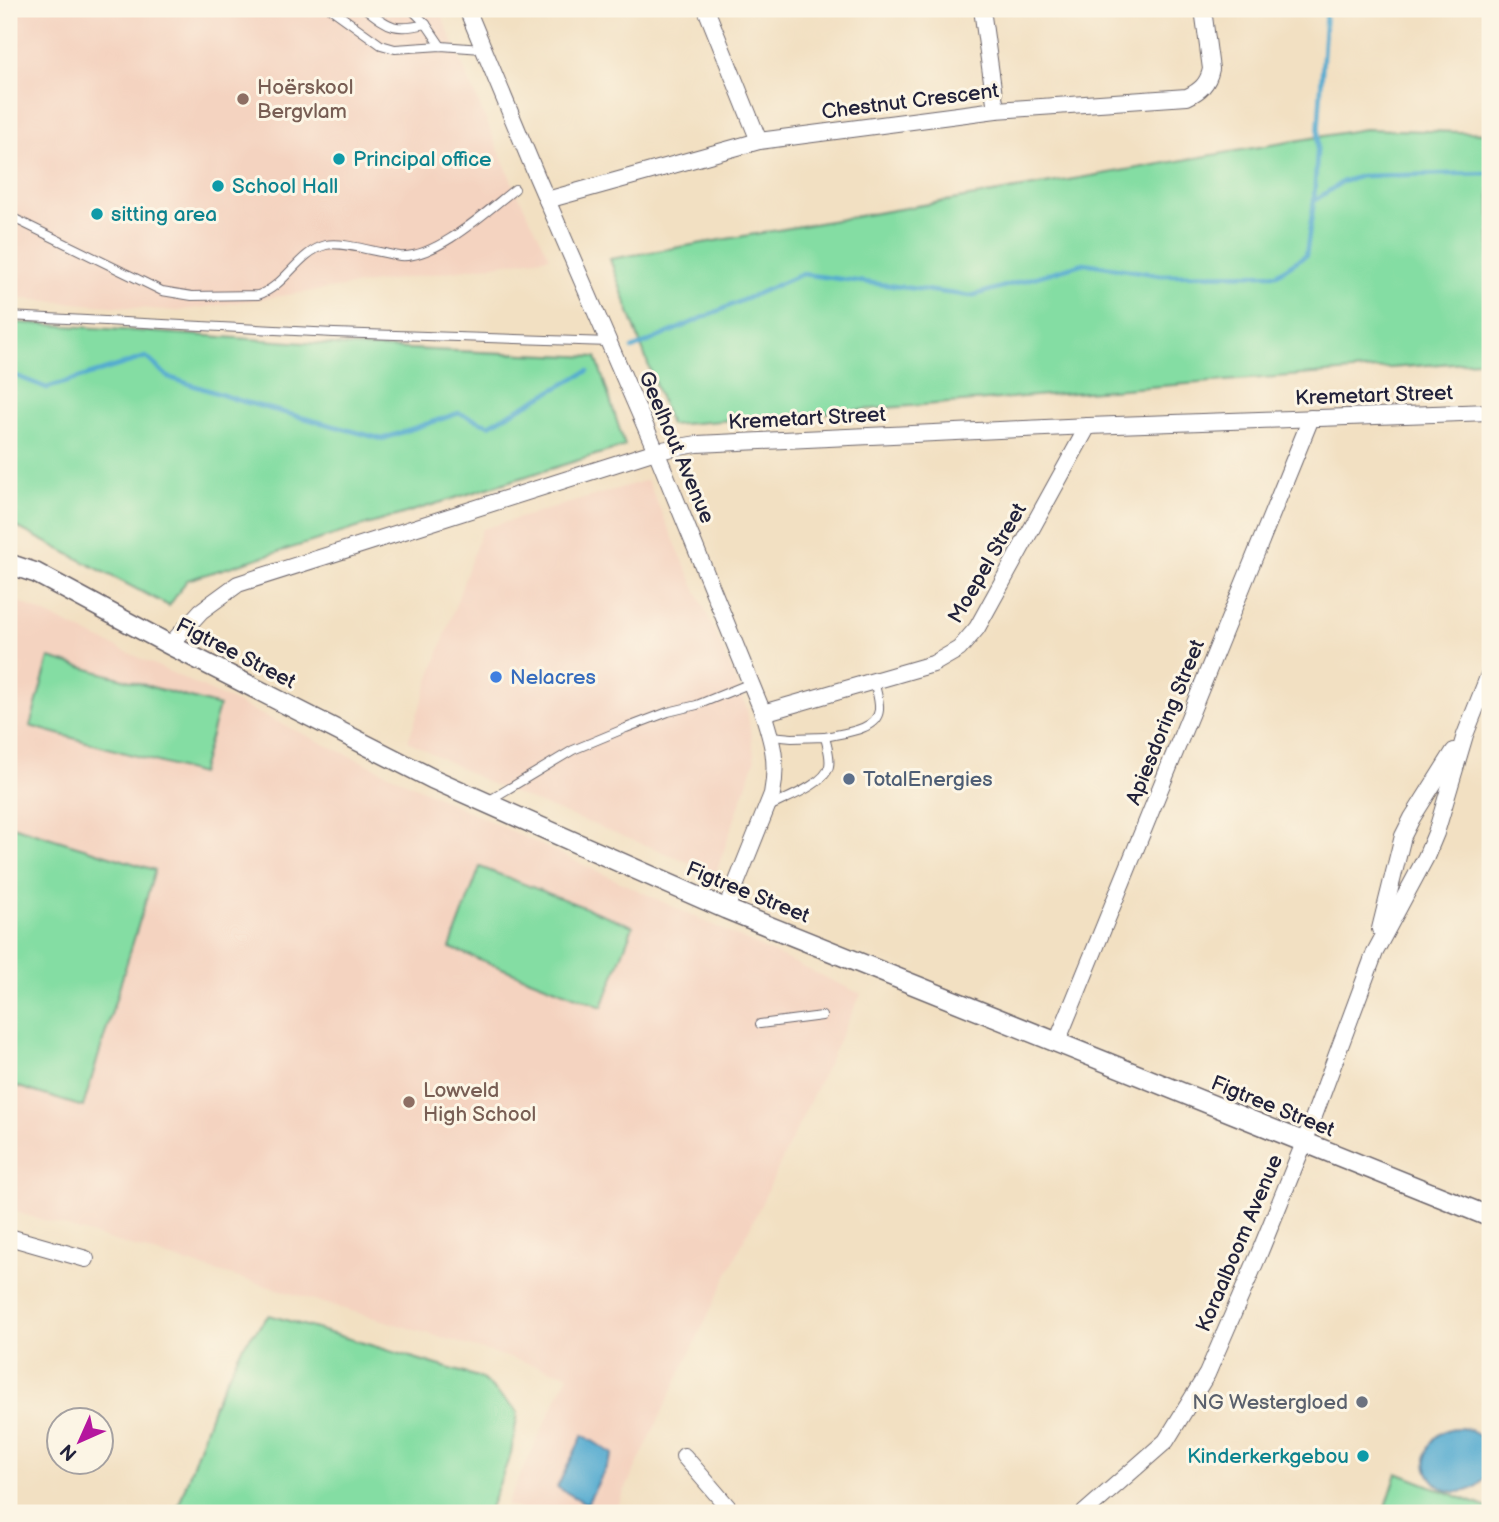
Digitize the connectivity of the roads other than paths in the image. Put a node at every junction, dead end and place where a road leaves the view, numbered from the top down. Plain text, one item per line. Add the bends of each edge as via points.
1 (331, 9) edge
2 (366, 9) edge
3 (411, 9) edge
4 (467, 9) edge
5 (706, 9) edge
6 (982, 9) edge
7 (1203, 9) edge
8 (426, 24) junction
9 (440, 46) junction
10 (482, 49) junction
11 (996, 110) junction
12 (760, 141) junction
13 (515, 189) dead end
14 (547, 200) junction
15 (9, 216) edge
16 (9, 316) edge
17 (610, 342) junction
18 (1490, 412) edge
19 (1311, 418) junction
20 (1088, 426) junction
21 (656, 451) junction
22 (9, 564) edge
23 (170, 645) junction
24 (1490, 673) edge
25 (874, 681) junction
26 (751, 683) junction
27 (763, 713) junction
28 (1465, 735) junction
29 (771, 736) junction
30 (825, 737) junction
31 (486, 803) junction
32 (766, 808) junction
33 (726, 908) junction
34 (1375, 952) junction
35 (822, 1016) dead end
36 (760, 1024) dead end
37 (1057, 1042) junction
38 (1304, 1143) junction
39 (1490, 1217) edge
40 (9, 1237) edge
41 (86, 1259) dead end
42 (684, 1456) dead end
43 (731, 1513) edge
44 (1084, 1513) edge

1 - 9 lane via 381,45 406,49
2 - 8 lane via 397,29
3 - 8 lane
4 - 10 street, Geelhout Avenue
5 - 12 street
6 - 11 street
7 - 11 street, Chestnut Crescent via 1210,69 1196,93
8 - 9 lane
9 - 10 lane
10 - 14 street, Geelhout Avenue
11 - 12 street, Chestnut Crescent
12 - 14 street, Chestnut Crescent
13 - 15 lane via 454,235 422,252 404,257 330,244 310,251 258,295 192,296 162,291
14 - 17 street, Geelhout Avenue
16 - 17 lane
17 - 21 street, Geelhout Avenue
18 - 19 street, Kremetart Street
19 - 20 street, Kremetart Street
19 - 37 street, Apiesdoring Street
20 - 21 street, Kremetart Street via 697,444
20 - 25 street, Moepel Street via 977,628 959,649 933,664
21 - 23 street, Kremetart Street via 238,584 201,611
21 - 26 street, Geelhout Avenue
22 - 23 street, Figtree Street via 36,573
23 - 31 street, Figtree Street
24 - 28 street, Koraalboom Avenue
25 - 27 street, Moepel Street
25 - 30 lane via 879,710 875,721
26 - 27 street, Geelhout Avenue
26 - 31 lane via 573,750
27 - 29 street, Geelhout Avenue
28 - 34 street, Koraalboom Avenue via 1436,833
28 - 34 street, Koraalboom Avenue via 1403,836
29 - 30 lane
29 - 32 street, Geelhout Avenue via 776,774
30 - 32 lane via 830,765 823,778
31 - 33 street, Figtree Street
32 - 33 street, Geelhout Avenue
33 - 37 street, Figtree Street
34 - 38 street, Koraalboom Avenue
35 - 36 lane
37 - 38 street, Figtree Street
38 - 39 street, Figtree Street
38 - 44 street, Koraalboom Avenue via 1207,1374 1166,1441
40 - 41 street
42 - 43 street

